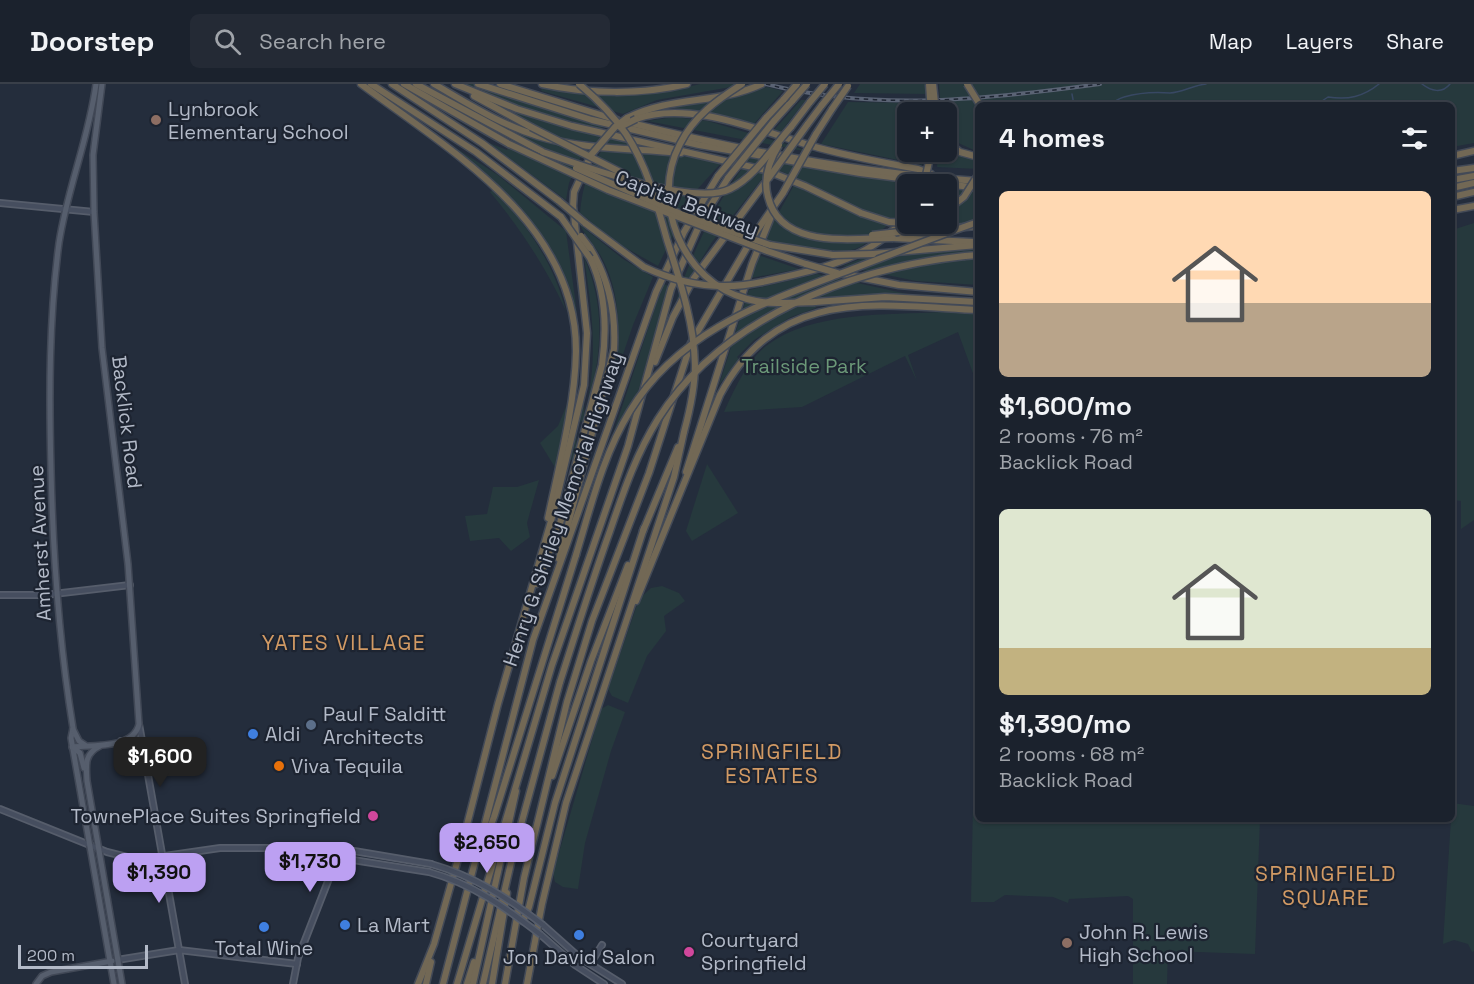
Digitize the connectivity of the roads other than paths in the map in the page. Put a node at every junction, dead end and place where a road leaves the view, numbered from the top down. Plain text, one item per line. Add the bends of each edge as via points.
1 (96, 84) edge
2 (102, 84) edge
3 (361, 84) edge
4 (371, 84) edge
5 (392, 84) edge
6 (404, 84) edge
7 (416, 84) edge
8 (434, 84) edge
9 (454, 84) edge
10 (478, 84) edge
11 (500, 84) edge
12 (542, 84) edge
13 (579, 84) edge
14 (687, 84) edge
15 (742, 84) edge
16 (762, 84) edge
17 (796, 84) edge
18 (807, 84) edge
19 (825, 84) edge
20 (839, 84) edge
21 (928, 84) edge
22 (933, 84) edge
23 (967, 84) edge
24 (849, 85) edge
25 (929, 102) edge
26 (935, 102) edge
27 (978, 102) edge
28 (791, 127) junction
29 (511, 141) junction
30 (602, 141) junction
31 (957, 150) edge
32 (543, 152) junction
33 (1474, 152) edge
34 (702, 154) junction
35 (1455, 155) edge
36 (975, 157) edge
37 (1474, 168) edge
38 (1455, 171) edge
39 (899, 174) edge
40 (930, 174) edge
41 (1474, 176) edge
42 (957, 179) edge
43 (975, 179) edge
44 (1455, 179) edge
45 (975, 181) edge
46 (648, 183) junction
47 (1474, 183) edge
48 (1455, 187) edge
49 (975, 188) edge
50 (1474, 192) edge
51 (783, 193) junction
52 (1455, 197) edge
53 (957, 202) edge
54 (0, 203) edge
55 (1474, 206) edge
56 (66, 208) junction
57 (1455, 209) edge
58 (94, 212) junction
59 (561, 218) junction
60 (897, 222) edge
61 (975, 224) edge
62 (897, 225) edge
63 (975, 225) edge
64 (836, 238) junction
65 (975, 244) edge
66 (975, 244) edge
67 (768, 248) junction
68 (975, 255) edge
69 (975, 292) edge
70 (975, 302) edge
71 (975, 310) edge
72 (646, 381) junction
73 (684, 432) junction
74 (672, 512) junction
75 (644, 528) junction
76 (539, 562) junction
77 (130, 585) junction
78 (56, 593) junction
79 (0, 595) edge
80 (528, 599) junction
81 (547, 599) junction
82 (622, 634) junction
83 (139, 724) junction
84 (73, 728) junction
85 (529, 737) junction
86 (121, 741) junction
87 (104, 744) junction
88 (90, 745) junction
89 (72, 747) junction
90 (145, 764) junction
91 (87, 781) junction
92 (543, 804) junction
93 (0, 809) edge
94 (88, 843) junction
95 (99, 848) junction
96 (339, 853) junction
97 (513, 854) junction
98 (161, 857) junction
99 (475, 863) junction
100 (527, 913) junction
101 (487, 921) junction
102 (523, 921) junction
103 (434, 944) junction
104 (602, 945) dead end
105 (179, 950) junction
106 (577, 955) junction
107 (117, 960) junction
108 (109, 962) junction
109 (297, 964) junction
110 (36, 984) edge
111 (114, 984) edge
112 (122, 984) edge
113 (185, 984) edge
114 (293, 984) edge
115 (418, 984) edge
116 (426, 984) edge
117 (443, 984) edge
118 (457, 984) edge
119 (467, 984) edge
120 (473, 984) edge
121 (483, 984) edge
122 (492, 984) edge
123 (505, 984) edge
124 (527, 984) edge
125 (604, 984) edge
126 (622, 984) edge

1 - 56 main road, Amherst Avenue
2 - 58 main road, Backlick Road via 93,155
3 - 76 highway via 497,188 539,237 563,282 573,318 576,360
4 - 59 highway via 484,158
5 - 62 highway, bridge via 474,137 644,267 667,278 703,286 762,282 860,254
6 - 29 highway, Capital Beltway
7 - 29 highway
8 - 34 highway via 537,136 610,147
9 - 34 highway via 572,126
9 - 46 highway, bridge via 594,162
10 - 49 highway via 592,120 681,141 860,173
11 - 39 highway via 683,136
12 - 14 highway via 624,91
13 - 73 highway, bridge via 609,113 636,154 655,199 692,330 693,398
15 - 70 highway, bridge via 704,111 679,145 669,180 673,225 699,269 727,291 763,302 885,297
16 - 30 highway, bridge via 731,95 667,103 627,118
17 - 81 highway, Henry G. Shirley Memorial Highway, bridge via 718,176 684,232 656,292
18 - 72 highway, bridge via 728,178 702,219 680,264
19 - 28 highway, bridge
20 - 72 highway, bridge via 694,278
21 - 25 highway, bridge
22 - 26 highway, bridge
23 - 27 highway, bridge
24 - 51 highway, bridge
28 - 46 highway, bridge via 753,171 730,189 694,194
28 - 64 highway, bridge via 769,166 769,203 781,221 799,233
29 - 32 highway
29 - 67 highway, Capital Beltway, bridge via 608,190
30 - 40 highway, bridge via 636,119 670,112 698,114
30 - 76 highway, bridge via 574,192 587,333 586,373
31 - 36 highway
32 - 46 highway, bridge
32 - 67 highway, bridge
33 - 35 highway
34 - 60 highway, bridge via 785,177 861,213
37 - 38 highway
41 - 44 highway
42 - 45 highway
43 - 53 highway, bridge
47 - 48 highway
50 - 52 highway
51 - 74 highway via 752,264
51 - 92 highway via 745,250 685,357 649,473 583,648
54 - 56 main road
55 - 57 highway
56 - 58 main road
56 - 78 main road, Amherst Avenue via 56,271 50,362
58 - 77 main road, Backlick Road via 103,359
59 - 80 highway, bridge via 590,258 603,304 605,340 602,365 558,531
59 - 81 highway, bridge via 590,248 602,272 614,317 614,349
61 - 64 highway, bridge
63 - 99 highway, bridge via 757,306 713,328 652,380 622,424 600,476 494,817
64 - 65 highway, bridge
66 - 67 highway, bridge via 833,255
67 - 69 highway, Capital Beltway, bridge via 837,273 899,285
68 - 97 highway, bridge via 888,270 807,298 742,335 692,377 658,418 632,471 560,682
71 - 74 highway via 850,305 814,312 778,329 752,350 728,381
72 - 85 highway via 628,446
73 - 75 highway
73 - 82 highway via 674,477
74 - 82 highway
75 - 92 highway via 610,608
75 - 100 highway via 555,803
76 - 80 highway
77 - 78 main road
77 - 83 main road, Backlick Road
78 - 79 main road
78 - 84 main road, Amherst Avenue
80 - 103 highway
81 - 99 highway, Henry G. Shirley Memorial Highway via 514,706
82 - 124 highway via 560,827
83 - 86 main road via 134,735
83 - 90 main road, Backlick Road
84 - 88 main road via 79,741
84 - 89 main road, Amherst Avenue
85 - 101 highway
85 - 118 highway
86 - 87 main road
86 - 90 main road via 135,745
87 - 88 main road
87 - 91 main road via 87,756
88 - 89 main road
89 - 91 main road via 80,753
89 - 94 main road, Amherst Avenue
90 - 98 main road, Backlick Road
91 - 95 main road
92 - 123 highway via 519,900
93 - 94 main road
94 - 95 main road
94 - 108 main road, Amherst Avenue
95 - 98 main road via 131,858
95 - 107 main road
96 - 98 main road via 232,848
96 - 100 main road, bridge via 354,851 431,864 473,879
96 - 102 main road, bridge via 353,860 429,872 470,886
96 - 109 main road
97 - 121 highway
97 - 122 highway
98 - 105 main road, Backlick Road
99 - 117 highway, Henry G. Shirley Memorial Highway
100 - 102 highway, bridge
100 - 106 main road, bridge
101 - 119 highway
101 - 120 highway
102 - 125 main road, bridge
103 - 115 highway
103 - 116 highway
104 - 106 main road via 592,959
105 - 107 main road
105 - 109 main road
105 - 113 main road, Backlick Road
106 - 126 main road
107 - 108 main road
107 - 112 main road
108 - 110 main road via 51,972
108 - 111 main road, Amherst Avenue
109 - 114 main road

